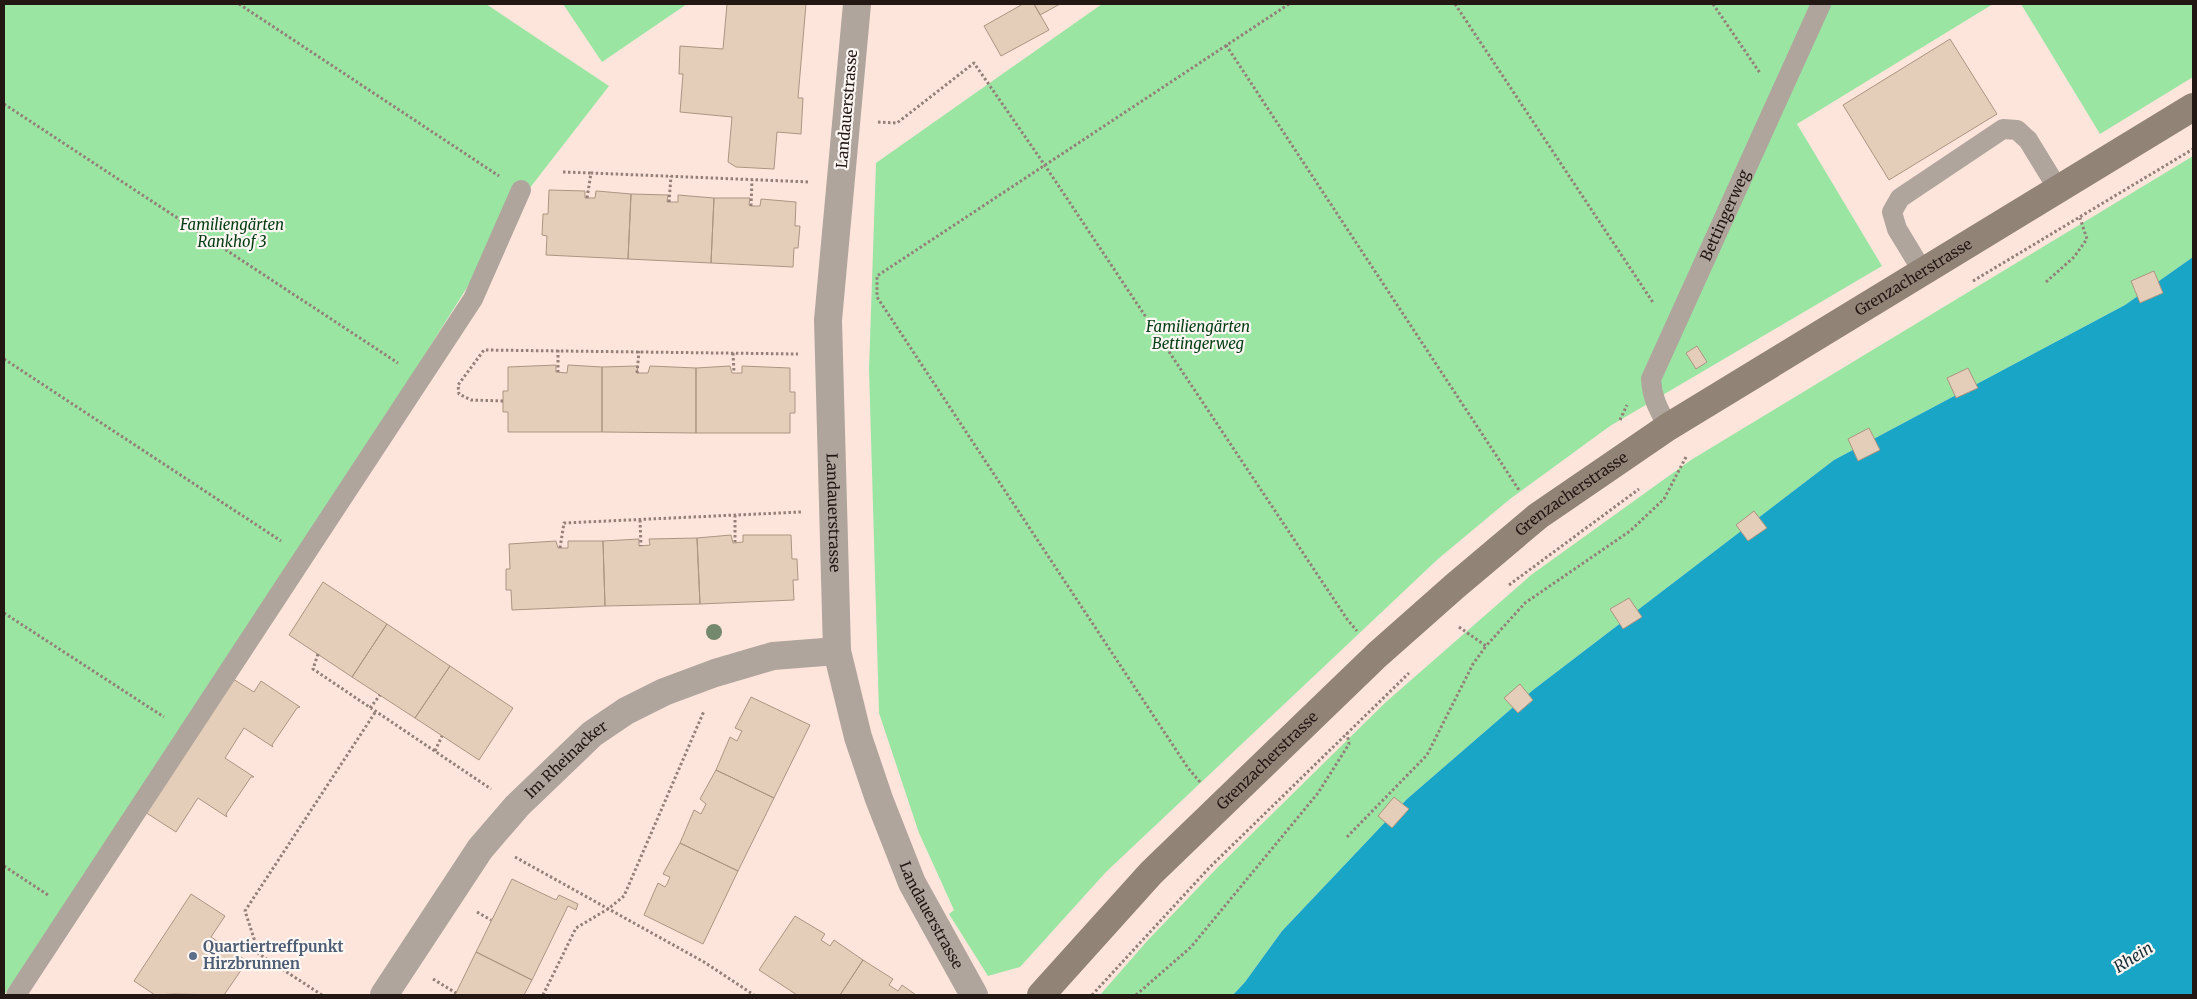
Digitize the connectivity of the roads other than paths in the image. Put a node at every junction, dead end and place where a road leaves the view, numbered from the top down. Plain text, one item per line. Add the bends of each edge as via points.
1 (857, 4) edge
2 (1821, 4) edge
3 (2193, 107) edge
4 (2058, 189) junction
5 (521, 190) road end
6 (1923, 272) junction
7 (1668, 427) junction
8 (837, 651) junction
9 (16, 995) edge
10 (384, 995) edge
11 (974, 995) edge
12 (1040, 995) edge

1 - 8 street, Landauerstrasse via 828,320
2 - 7 lane, Bettingerweg via 1651,379 1655,404
3 - 4 main road, Grenzacherstrasse
4 - 6 main road, Grenzacherstrasse
4 - 6 lane via 2028,140 2017,130 2003,129 1900,198 1892,212 1896,229
5 - 9 lane via 473,299
6 - 7 main road, Grenzacherstrasse
7 - 12 main road, Grenzacherstrasse via 1538,516 1384,649 1152,874
8 - 10 street, Im Rheinacker via 773,656 730,668 664,692 592,734 517,806 486,842
8 - 11 street, Landauerstrasse via 858,737 912,883

